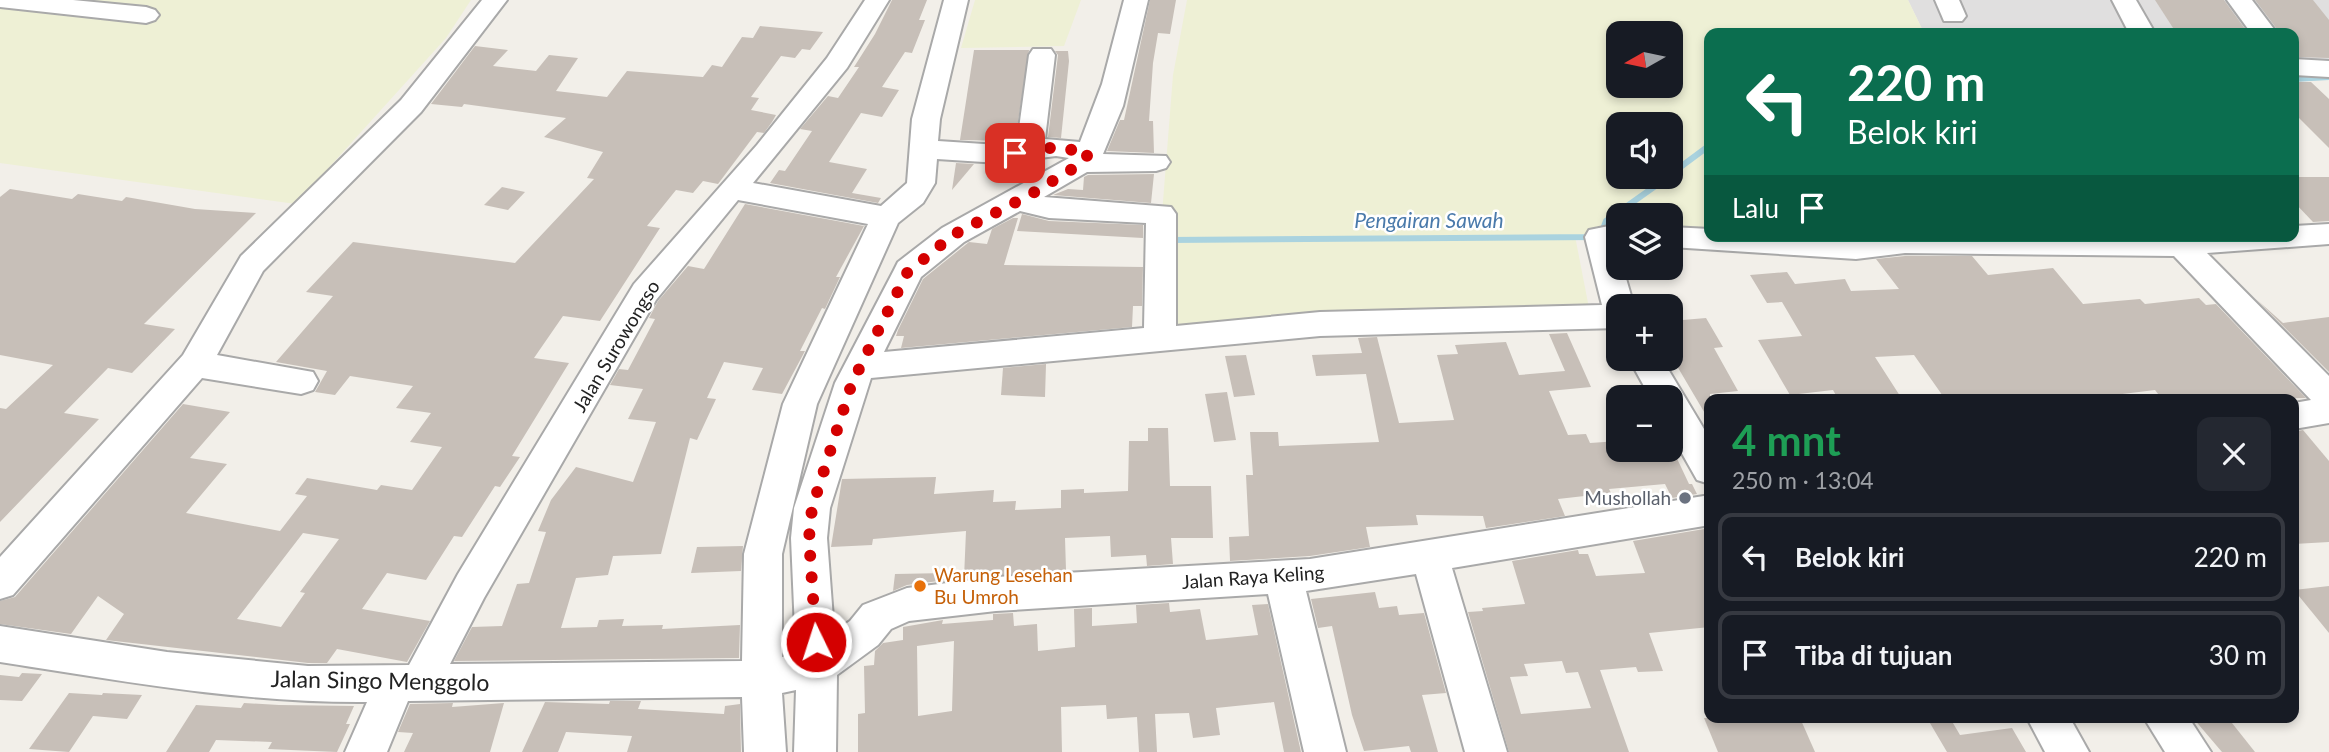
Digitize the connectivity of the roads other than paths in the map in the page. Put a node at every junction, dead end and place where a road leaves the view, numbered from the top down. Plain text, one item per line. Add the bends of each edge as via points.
1 (0, 0) edge
2 (495, 0) edge
3 (877, 0) edge
4 (956, 0) edge
5 (1136, 0) edge
6 (2124, 0) edge
7 (2239, 0) edge
8 (146, 15) dead end
9 (2138, 28) edge
10 (2260, 28) edge
11 (1042, 55) dead end
12 (2299, 67) edge
13 (2329, 69) edge
14 (932, 149) junction
15 (1067, 153) junction
16 (1156, 162) dead end
17 (731, 189) junction
18 (1016, 200) junction
19 (886, 217) junction
20 (2310, 231) edge
21 (1683, 238) edge
22 (1704, 239) edge
23 (1748, 242) edge
24 (2081, 242) edge
25 (2161, 242) edge
26 (2329, 259) edge
27 (1606, 313) edge
28 (1160, 340) junction
29 (195, 364) junction
30 (860, 367) junction
31 (301, 381) dead end
32 (2329, 397) edge
33 (2329, 410) edge
34 (2299, 415) edge
35 (1683, 424) edge
36 (1704, 460) edge
37 (1704, 511) edge
38 (1430, 555) junction
39 (1283, 576) junction
40 (0, 583) edge
41 (0, 644) edge
42 (815, 668) junction
43 (764, 678) junction
44 (407, 684) junction
45 (2050, 723) edge
46 (2168, 723) edge
47 (366, 752) edge
48 (765, 752) edge
49 (815, 752) edge
50 (1325, 752) edge
51 (1486, 752) edge
52 (2068, 752) edge
53 (2190, 752) edge

1 - 8 street
2 - 29 street via 411,106 252,264
3 - 17 street, Jalan Surowongso via 838,62
4 - 14 street via 932,92
5 - 15 street via 1115,83
6 - 9 street
7 - 10 street
11 - 15 street
12 - 13 street
14 - 15 street
14 - 19 street via 922,183
15 - 16 street
15 - 18 street
17 - 19 street
17 - 44 street, Jalan Surowongso via 645,292 471,586
18 - 28 street via 1049,208 1161,214
18 - 30 street via 953,235 909,270
19 - 43 street via 800,404 763,554
20 - 26 street
21 - 22 street
23 - 24 street via 1856,249 1905,243
24 - 25 street
25 - 32 street
27 - 28 street via 1320,324
28 - 30 street
29 - 31 street
29 - 40 street
30 - 42 street via 812,508 809,538
33 - 34 street
35 - 36 street
37 - 38 street, Jalan Raya Keling
38 - 39 street, Jalan Raya Keling
38 - 51 street
39 - 42 street, Jalan Raya Keling via 996,594 907,605 877,617 864,633
39 - 50 street
41 - 44 street, Jalan Singo Menggolo via 218,676 308,684
42 - 43 street, Jalan Singo Menggolo
42 - 49 street
43 - 44 street, Jalan Singo Menggolo
43 - 48 street
44 - 47 street, Jalan Surowongso
45 - 52 street
46 - 53 street

